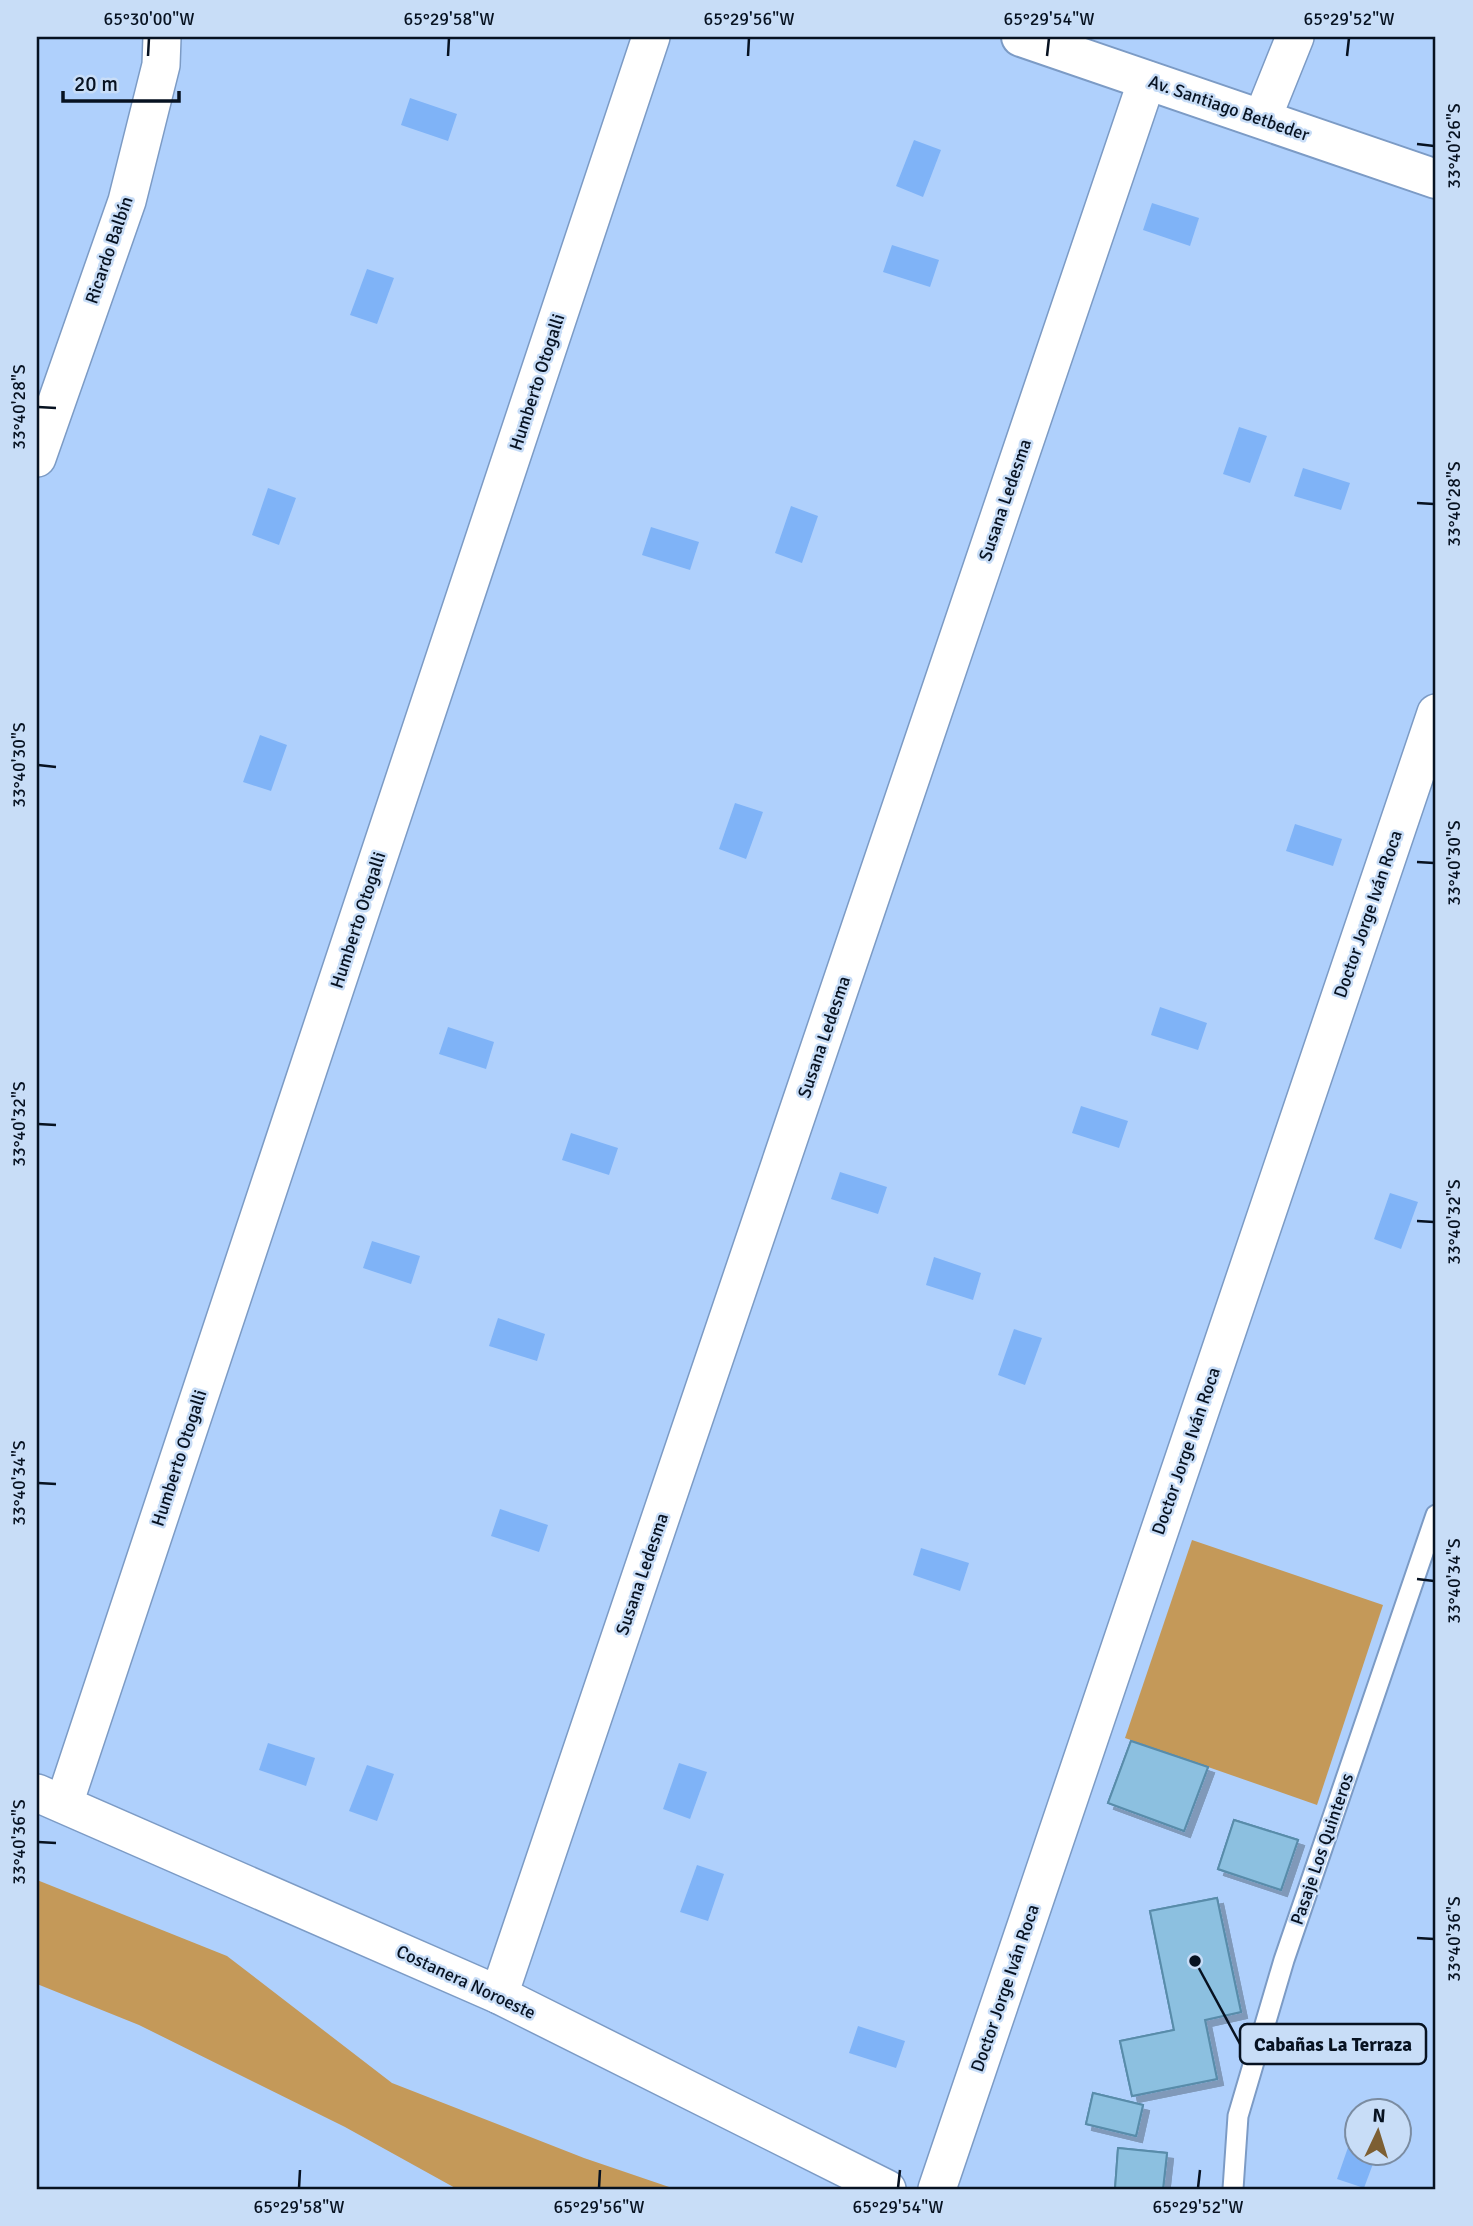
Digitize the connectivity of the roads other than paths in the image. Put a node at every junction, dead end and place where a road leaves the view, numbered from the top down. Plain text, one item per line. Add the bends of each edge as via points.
1 (162, 37) edge
2 (651, 37) edge
3 (1021, 37) edge
4 (1295, 37) edge
5 (1147, 80) junction
6 (1262, 120) junction
7 (1436, 179) edge
8 (37, 458) edge
9 (1436, 713) edge
10 (1435, 1521) edge
11 (50, 1798) edge
12 (499, 1995) junction
13 (887, 2189) edge
14 (937, 2189) edge
15 (1233, 2189) edge

1 - 8 street, Ricardo Balbín via 161,65 127,201
2 - 11 street, Humberto Otogalli
3 - 5 main road, Av. Santiago Betbeder
4 - 6 street
5 - 6 main road, Av. Santiago Betbeder
5 - 12 street, Susana Ledesma
6 - 7 main road, Av. Santiago Betbeder
9 - 14 street, Doctor Jorge Iván Roca
10 - 15 lane, Pasaje Los Quinteros via 1284,1960 1238,2116
11 - 12 street, Costanera Noroeste
12 - 13 street, Costanera Noroeste

